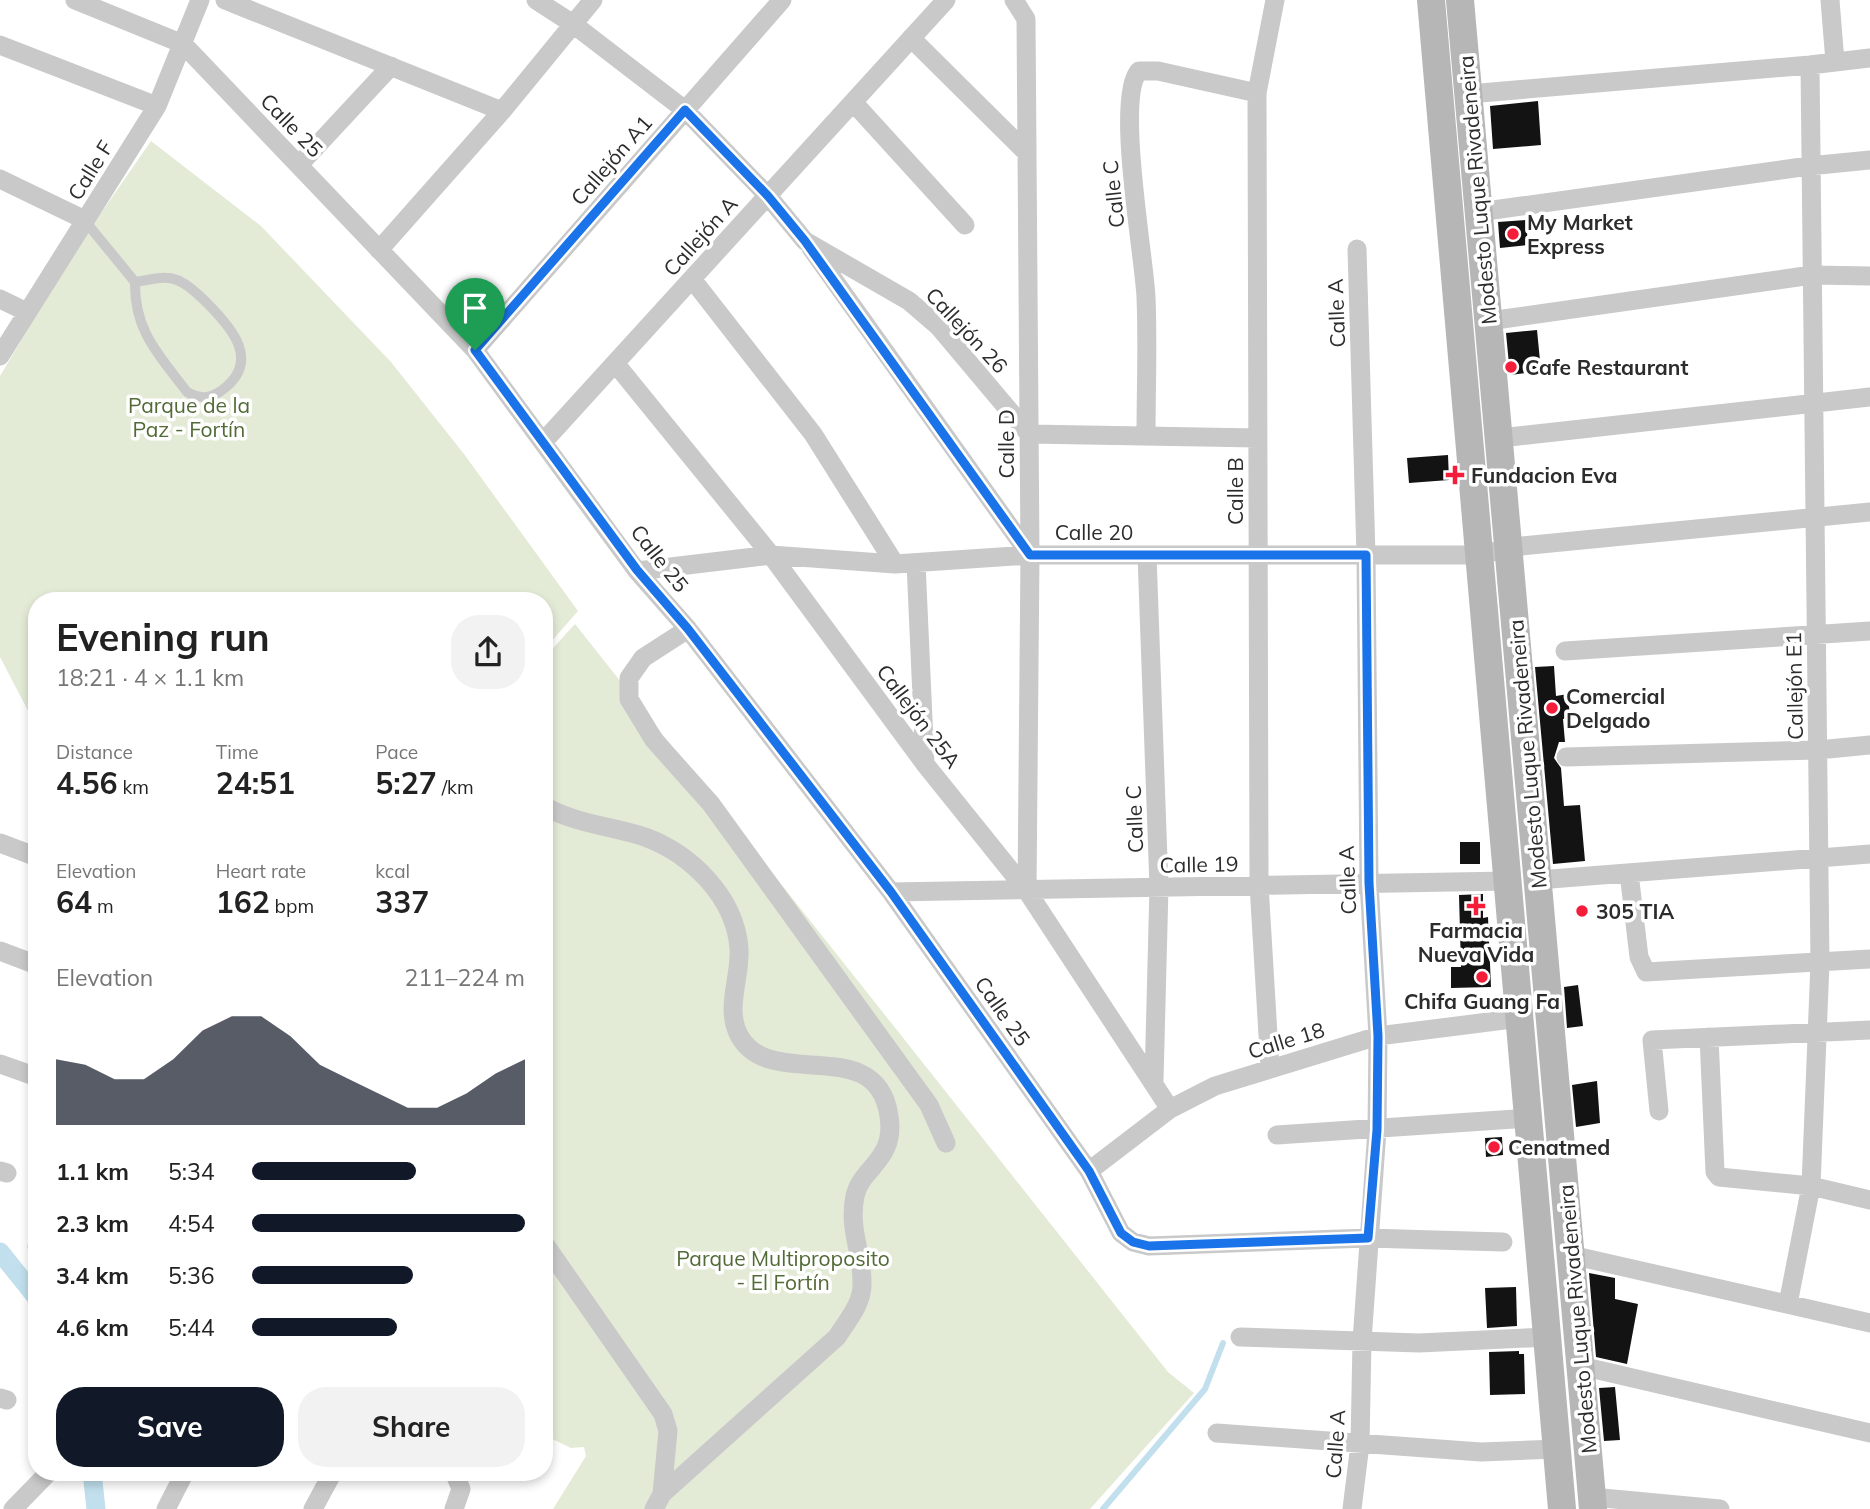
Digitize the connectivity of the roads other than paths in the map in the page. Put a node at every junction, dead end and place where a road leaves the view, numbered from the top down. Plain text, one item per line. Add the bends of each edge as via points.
1 (75, 0) edge
2 (200, 0) edge
3 (225, 0) edge
4 (536, 0) edge
5 (593, 0) edge
6 (782, 0) edge
7 (946, 0) edge
8 (1014, 0) edge
9 (1275, 0) edge
10 (1431, 0) edge
11 (1460, 0) edge
12 (1830, 0) edge
13 (573, 24) junction
14 (911, 38) junction
15 (183, 44) junction
16 (0, 45) edge
17 (1870, 58) edge
18 (1835, 62) junction
19 (1810, 65) junction
20 (391, 66) junction
21 (1257, 93) junction
22 (1469, 94) junction
23 (853, 102) junction
24 (157, 106) junction
25 (685, 110) junction
26 (502, 111) junction
27 (1027, 153) junction
28 (1870, 160) edge
29 (299, 165) junction
30 (1809, 166) junction
31 (0, 179) edge
32 (768, 196) junction
33 (1479, 212) junction
34 (85, 220) junction
35 (965, 225) dead end
36 (805, 241) junction
37 (1357, 248) dead end
38 (379, 250) junction
39 (1812, 275) junction
40 (1870, 276) edge
41 (692, 279) junction
42 (135, 282) junction
43 (0, 299) edge
44 (27, 313) junction
45 (1489, 321) junction
46 (475, 350) junction
47 (0, 356) edge
48 (615, 363) junction
49 (1870, 397) edge
50 (1814, 404) junction
51 (1029, 434) junction
52 (1146, 436) junction
53 (1258, 438) junction
54 (1500, 438) junction
55 (544, 440) junction
56 (1472, 455) junction
57 (1505, 496) junction
58 (1870, 512) edge
59 (1815, 517) junction
60 (1516, 547) junction
61 (771, 555) junction
62 (1030, 555) junction
63 (1147, 555) junction
64 (1258, 555) junction
65 (1366, 555) junction
66 (1480, 555) junction
67 (916, 563) junction
68 (895, 564) junction
69 (637, 570) junction
70 (688, 629) junction
71 (1870, 631) edge
72 (1817, 635) junction
73 (1565, 652) dead end
74 (1490, 683) junction
75 (1524, 708) junction
76 (1870, 745) edge
77 (1818, 750) junction
78 (1566, 757) dead end
79 (925, 764) junction
80 (553, 810) edge
81 (0, 843) edge
82 (28, 854) edge
83 (1870, 854) edge
84 (1820, 858) junction
85 (1629, 873) junction
86 (1538, 880) junction
87 (1508, 881) junction
88 (1369, 883) junction
89 (1259, 886) junction
90 (1159, 887) junction
91 (1027, 891) junction
92 (891, 892) junction
93 (0, 951) edge
94 (1870, 959) edge
95 (28, 962) edge
96 (1820, 963) junction
97 (1520, 1018) junction
98 (1870, 1030) edge
99 (1817, 1032) junction
100 (1378, 1036) junction
101 (1709, 1037) junction
102 (0, 1064) edge
103 (1270, 1068) junction
104 (28, 1074) edge
105 (1154, 1081) junction
106 (1170, 1109) junction
107 (1659, 1111) dead end
108 (1529, 1118) junction
109 (1377, 1130) junction
110 (1277, 1135) dead end
111 (946, 1143) dead end
112 (1089, 1171) junction
113 (1811, 1186) junction
114 (1870, 1200) edge
115 (1368, 1238) junction
116 (1503, 1242) dead end
117 (553, 1255) edge
118 (1571, 1255) junction
119 (1788, 1304) junction
120 (1870, 1322) edge
121 (1240, 1337) dead end
122 (1548, 1337) junction
123 (1362, 1341) junction
124 (1581, 1366) junction
125 (1217, 1433) dead end
126 (1870, 1433) edge
127 (1360, 1444) junction
128 (1557, 1449) junction
129 (40, 1481) edge
130 (180, 1481) edge
131 (328, 1481) edge
132 (458, 1481) edge
133 (658, 1501) edge
134 (1593, 1503) edge
135 (13, 1509) edge
136 (166, 1509) edge
137 (313, 1509) edge
138 (454, 1509) edge
139 (1352, 1509) edge
140 (1563, 1509) edge
141 (1720, 1509) edge

1 - 15 street, Calle 25
2 - 15 street, Calle F
3 - 20 street
4 - 13 street, Callejón 26
5 - 13 street
6 - 25 street, Callejón A1
7 - 14 street, Callejón A
8 - 27 street, Calle D via 1026,19
9 - 21 street, Calle B
10 - 56 street, Modesto Luque Rivadeneira
11 - 22 street, Modesto Luque Rivadeneira
12 - 18 street
13 - 25 street, Callejón 26
13 - 26 street
14 - 23 street, Callejón A
14 - 27 street
15 - 24 street, Calle F
15 - 29 street, Calle 25
16 - 24 street
17 - 18 street
18 - 19 street
19 - 22 street
19 - 30 street, Callejón E1
20 - 26 street
20 - 29 street
21 - 52 street, Calle C via 1158,71 1139,71 1133,78 1129,131 1146,296
21 - 53 street, Calle B
22 - 33 street, Modesto Luque Rivadeneira
23 - 32 street, Callejón A
23 - 35 street
24 - 34 street, Calle F
25 - 32 street, Callejón 26
25 - 46 street, Callejón A1
26 - 38 street
27 - 51 street, Calle D
28 - 30 street
29 - 38 street, Calle 25
30 - 33 street
30 - 39 street, Callejón E1
31 - 34 street
32 - 36 street, Callejón 26
32 - 41 street, Callejón A
33 - 45 street, Modesto Luque Rivadeneira
34 - 42 lane
34 - 44 street, Calle F
36 - 51 street, Callejón 26 via 909,300 938,326
36 - 62 street, Callejón 26
37 - 65 street, Calle A
38 - 46 street, Calle 25
39 - 40 street
39 - 45 street
39 - 50 street, Callejón E1
41 - 48 street, Callejón A
41 - 68 street via 813,434
42 - 42 lane via 139,324 187,392 198,398 213,396 232,383 240,368 233,328 179,280
43 - 44 street
44 - 47 street, Calle F
45 - 54 street, Modesto Luque Rivadeneira
46 - 55 street, Calle 25
48 - 55 street, Callejón A
48 - 61 street, Callejón 25A
49 - 50 street
50 - 54 street
50 - 59 street, Callejón E1
51 - 52 street
51 - 62 street, Calle D
52 - 53 street
53 - 64 street, Calle B
54 - 57 street, Modesto Luque Rivadeneira
55 - 69 street, Calle 25
56 - 57 street via 1484,474 1486,497
56 - 66 street, Modesto Luque Rivadeneira
57 - 60 street, Modesto Luque Rivadeneira
58 - 59 street, Calle 20
59 - 60 street, Calle 20
59 - 72 street, Callejón E1
60 - 66 street, Calle 20
60 - 75 street, Modesto Luque Rivadeneira
61 - 68 street, Calle 20
61 - 69 street, Calle 20
61 - 79 street, Callejón 25A
62 - 63 street, Calle 20
62 - 67 street, Calle 20
62 - 91 street, Calle D
63 - 64 street, Calle 20
63 - 90 street, Calle C
64 - 65 street, Calle 20
64 - 89 street, Calle B
65 - 66 street, Calle 20
65 - 88 street, Calle A
66 - 74 street, Modesto Luque Rivadeneira
67 - 68 street, Calle 20
67 - 79 street
69 - 70 street, Calle 25
70 - 92 street, Calle 25
70 - 111 street via 643,658 629,678 629,699 654,740 711,804 929,1105
71 - 72 street
72 - 73 street
72 - 77 street, Callejón E1
74 - 75 street via 1509,682
74 - 87 street, Modesto Luque Rivadeneira
75 - 86 street, Modesto Luque Rivadeneira
76 - 77 street
77 - 78 street
77 - 84 street, Callejón E1
79 - 91 street, Callejón 25A
80 - 133 street via 589,825 646,838 677,854 714,885 732,920 739,949 732,1011 740,1037 757,1055 851,1069 874,1082 888,1105 891,1127 884,1155 856,1192 851,1225 862,1285 856,1307 837,1337
81 - 82 street
83 - 84 street
84 - 85 street
84 - 96 street, Callejón E1
85 - 86 street
85 - 96 street via 1639,957 1646,972
86 - 118 street, Modesto Luque Rivadeneira
87 - 88 street, Calle 19
87 - 97 street, Modesto Luque Rivadeneira
88 - 89 street, Calle 19
88 - 100 street, Calle A
89 - 90 street, Calle 19
89 - 103 street, Calle B
90 - 91 street, Calle 19
90 - 105 street, Calle C
91 - 92 street, Calle 19
91 - 105 street, Callejón 25A
92 - 112 street, Calle 25
93 - 95 street
94 - 96 street
96 - 99 street, Callejón E1
97 - 100 street, Calle 18
97 - 108 street, Modesto Luque Rivadeneira
98 - 99 street
99 - 101 street
99 - 113 street, Callejón E1
100 - 103 street, Calle 18
100 - 109 street, Calle A
101 - 107 street via 1652,1040
101 - 113 street via 1715,1172 1727,1179
102 - 104 street
103 - 106 street, Calle 18 via 1215,1086
105 - 106 street, Callejón 25A
106 - 112 street, Calle 18
108 - 109 street
108 - 122 street, Modesto Luque Rivadeneira
109 - 110 street
109 - 115 street, Calle A
112 - 115 street, Calle 25 via 1121,1233 1149,1246
113 - 114 street
113 - 119 street, Callejón E1
115 - 116 street
115 - 123 street, Calle A
117 - 133 street via 663,1414 668,1431
118 - 119 street
118 - 124 street, Modesto Luque Rivadeneira
119 - 120 street
121 - 123 street
122 - 123 street
122 - 128 street, Modesto Luque Rivadeneira
123 - 127 street, Calle A
124 - 126 street
124 - 134 street, Modesto Luque Rivadeneira
125 - 127 street
127 - 128 street via 1481,1452
127 - 139 street, Calle A
128 - 140 street, Modesto Luque Rivadeneira
129 - 135 street
130 - 136 street
131 - 137 street
132 - 138 street via 461,1489
134 - 141 street

